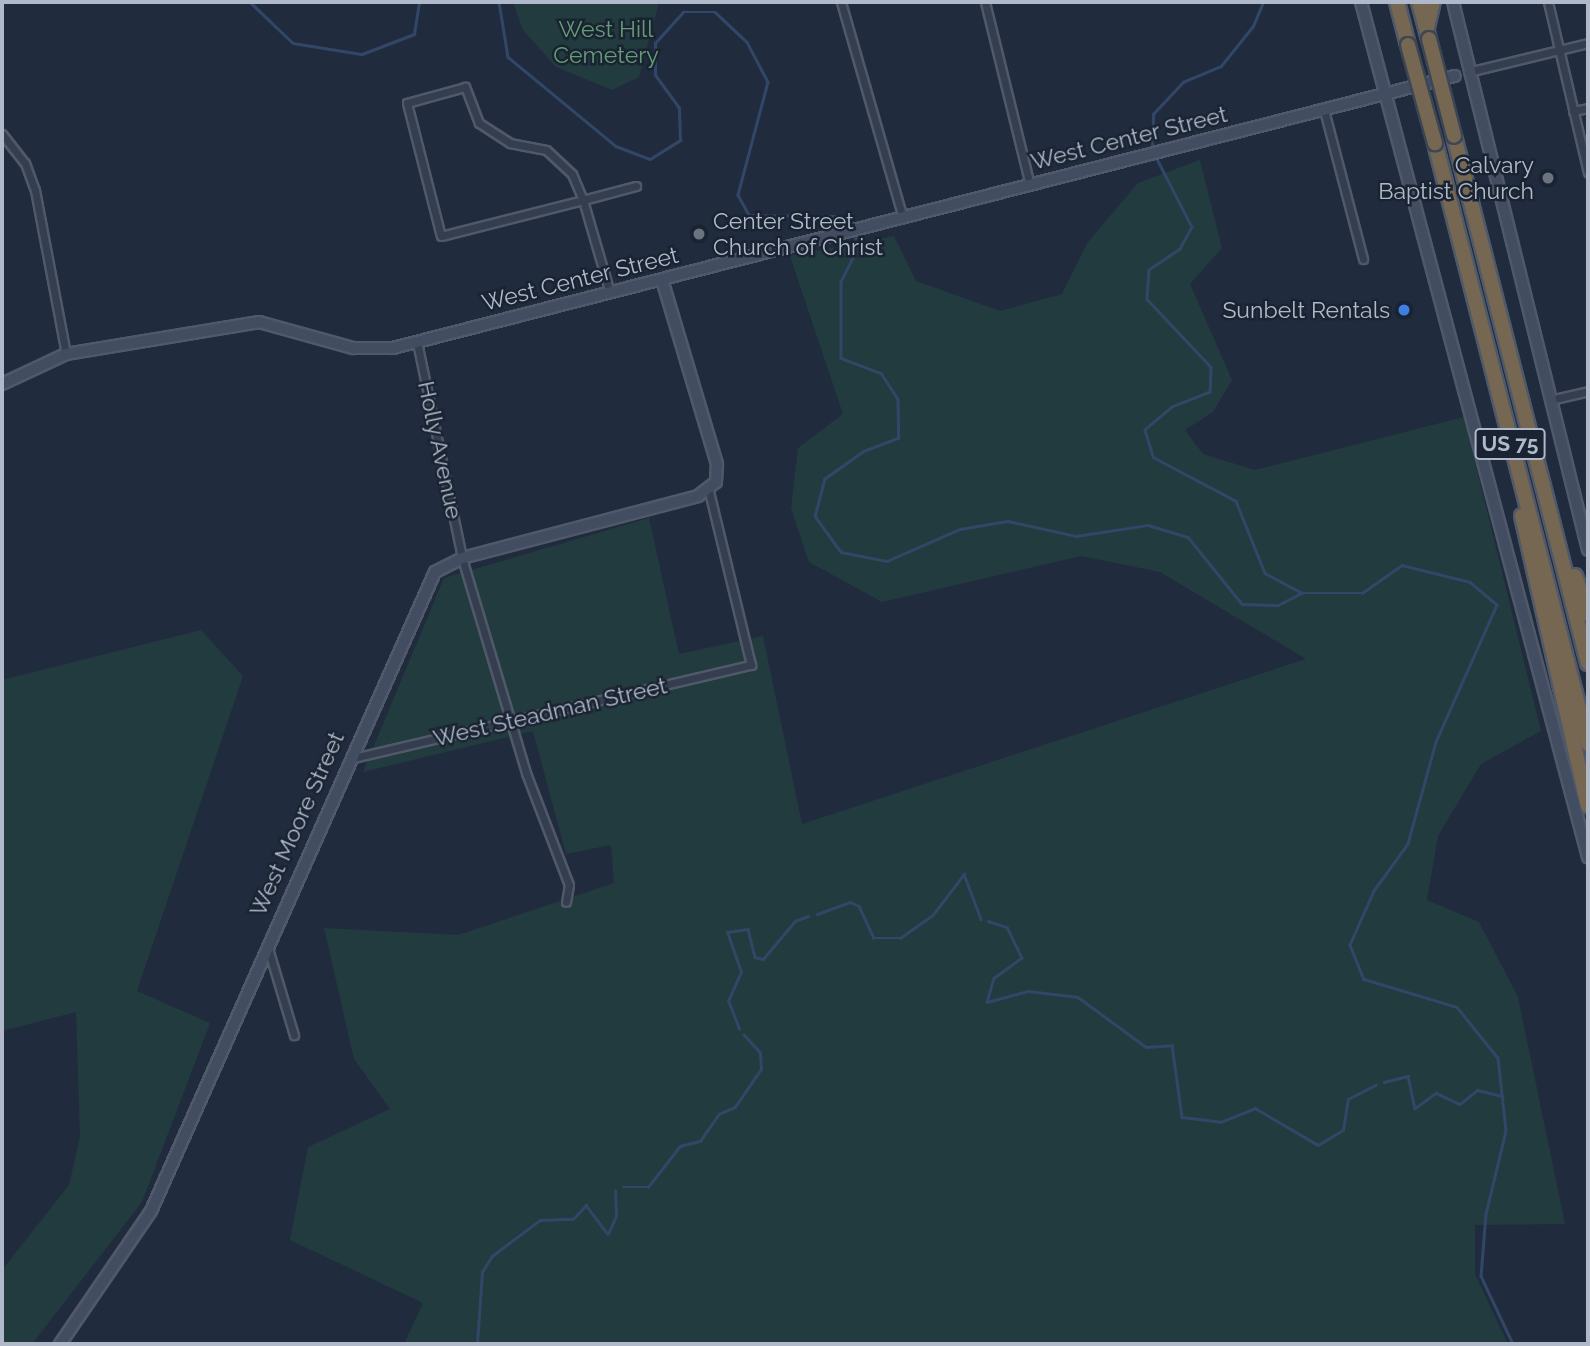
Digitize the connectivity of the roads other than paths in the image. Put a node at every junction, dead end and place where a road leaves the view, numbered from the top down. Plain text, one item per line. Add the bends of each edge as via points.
1 (841, 2) edge
2 (985, 2) edge
3 (1361, 2) edge
4 (1386, 2) edge
5 (1396, 2) edge
6 (1419, 2) edge
7 (1433, 2) edge
8 (1453, 2) edge
9 (1548, 2) edge
10 (1401, 20) junction
11 (1427, 34) junction
12 (1588, 43) edge
13 (1560, 50) junction
14 (1468, 72) junction
15 (1455, 76) dead end
16 (1386, 93) junction
17 (1588, 108) edge
18 (1324, 110) junction
19 (1573, 111) junction
20 (2, 134) edge
21 (1588, 172) edge
22 (1030, 185) junction
23 (636, 186) dead end
24 (583, 200) junction
25 (903, 218) junction
26 (1363, 259) dead end
27 (662, 280) junction
28 (610, 293) junction
29 (417, 342) junction
30 (66, 354) junction
31 (2, 384) edge
32 (1588, 391) edge
33 (1550, 400) junction
34 (1504, 422) junction
35 (1544, 488) junction
36 (709, 492) junction
37 (1588, 550) edge
38 (462, 558) junction
39 (1588, 614) edge
40 (1588, 663) edge
41 (515, 722) junction
42 (1588, 744) edge
43 (349, 758) junction
44 (1588, 806) edge
45 (1588, 857) edge
46 (566, 902) dead end
47 (266, 944) junction
48 (294, 1035) dead end
49 (60, 1344) edge

1 - 25 street
2 - 22 street
3 - 16 street
4 - 10 highway
5 - 10 highway, US 75
6 - 11 highway, US 75
7 - 11 highway
8 - 14 street
9 - 13 street
10 - 34 highway, US 75, bridge
11 - 35 highway, US 75, bridge
12 - 13 street
13 - 14 street
13 - 19 street
14 - 33 street
15 - 16 street, West Center Street
16 - 18 street, West Center Street
16 - 45 street
17 - 19 street
18 - 22 street, West Center Street
18 - 26 street
19 - 21 street
20 - 30 street via 25,163 35,190
22 - 25 street, West Center Street
23 - 24 street
24 - 24 street via 572,174 546,150 510,143 479,123 465,87 407,103 441,236
24 - 28 street
25 - 27 street, West Center Street
27 - 28 street, West Center Street
27 - 36 street via 717,464
28 - 29 street, West Center Street
29 - 30 street, West Center Street via 353,348 259,322
29 - 38 street, Holly Avenue
30 - 31 street, West Center Street
32 - 33 street
33 - 37 street
34 - 42 highway, US 75
34 - 44 highway via 1535,588
35 - 39 highway
35 - 40 highway, US 75
36 - 38 street, West Moore Street
36 - 41 street, West Steadman Street via 751,665
38 - 41 street, Holly Avenue
38 - 43 street, West Moore Street via 443,565 428,583
41 - 43 street, West Steadman Street
41 - 46 street, Holly Avenue via 526,773 569,885
43 - 47 street, West Moore Street
47 - 48 street
47 - 49 street, West Moore Street via 151,1211

